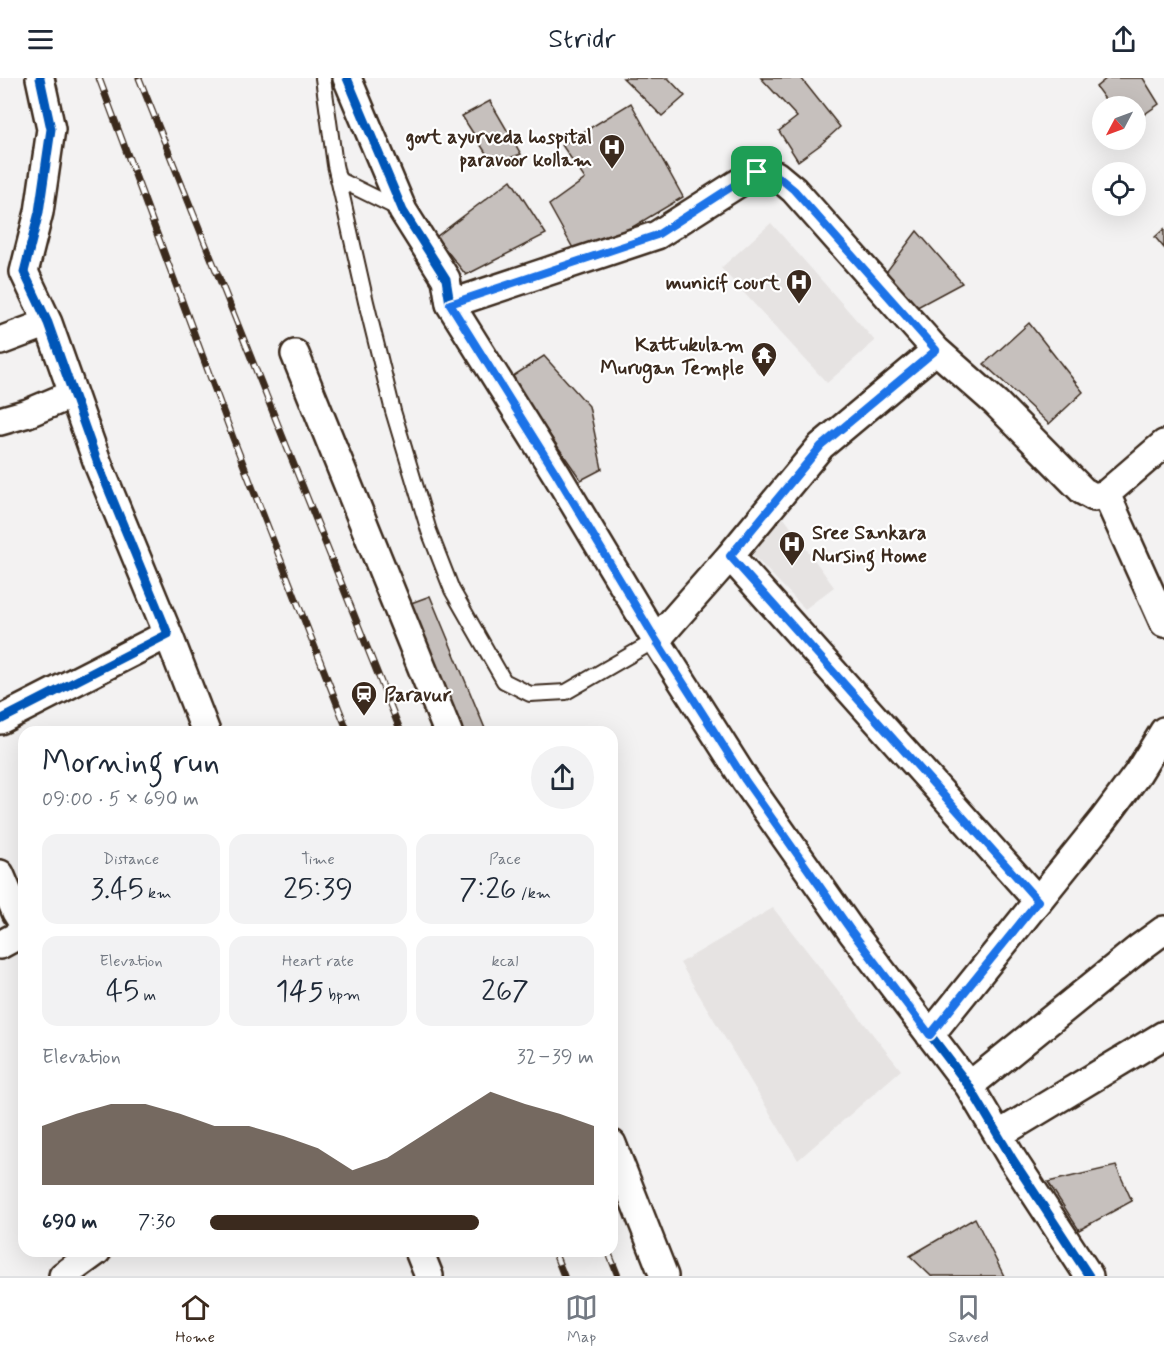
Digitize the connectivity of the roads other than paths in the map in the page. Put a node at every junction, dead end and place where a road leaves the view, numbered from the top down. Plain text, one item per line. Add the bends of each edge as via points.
1 (40, 78) edge
2 (323, 78) edge
3 (347, 78) edge
4 (338, 179) junction
5 (403, 211) junction
6 (450, 304) junction
7 (48, 323) junction
8 (0, 341) edge
9 (936, 350) junction
10 (295, 354) dead end
11 (73, 394) junction
12 (0, 421) edge
13 (1164, 444) edge
14 (1106, 494) junction
15 (730, 556) junction
16 (1164, 623) edge
17 (168, 634) junction
18 (656, 640) junction
19 (0, 720) edge
20 (204, 726) edge
21 (446, 726) edge
22 (1164, 731) edge
23 (0, 874) edge
24 (1038, 901) junction
25 (18, 911) edge
26 (18, 924) edge
27 (1164, 930) edge
28 (0, 945) edge
29 (930, 1035) junction
30 (1164, 1035) edge
31 (969, 1086) junction
32 (998, 1135) junction
33 (618, 1159) edge
34 (89, 1257) edge
35 (421, 1257) edge
36 (63, 1276) edge
37 (429, 1276) edge
38 (664, 1276) edge
39 (1089, 1276) edge

1 - 7 street via 51,129 39,212 24,272
2 - 4 lane
3 - 5 street
4 - 5 lane
4 - 18 lane via 393,411 429,531 452,590 504,681 530,694 566,692
5 - 6 street via 446,279
6 - 9 street via 657,235 757,172 776,175 794,190
6 - 18 street
7 - 8 street
7 - 11 street
9 - 14 street via 996,403 1083,491 1094,497
9 - 15 street via 821,446
10 - 21 street
11 - 12 street
11 - 17 street
13 - 14 street
14 - 16 street
15 - 18 street
15 - 24 street
17 - 19 street
17 - 20 street
18 - 29 street via 745,780
22 - 24 street via 1124,792
23 - 25 street
24 - 29 street
26 - 28 street
27 - 31 street
29 - 31 street
30 - 32 street
31 - 32 street
32 - 39 street
33 - 38 street
34 - 36 street
35 - 37 street

